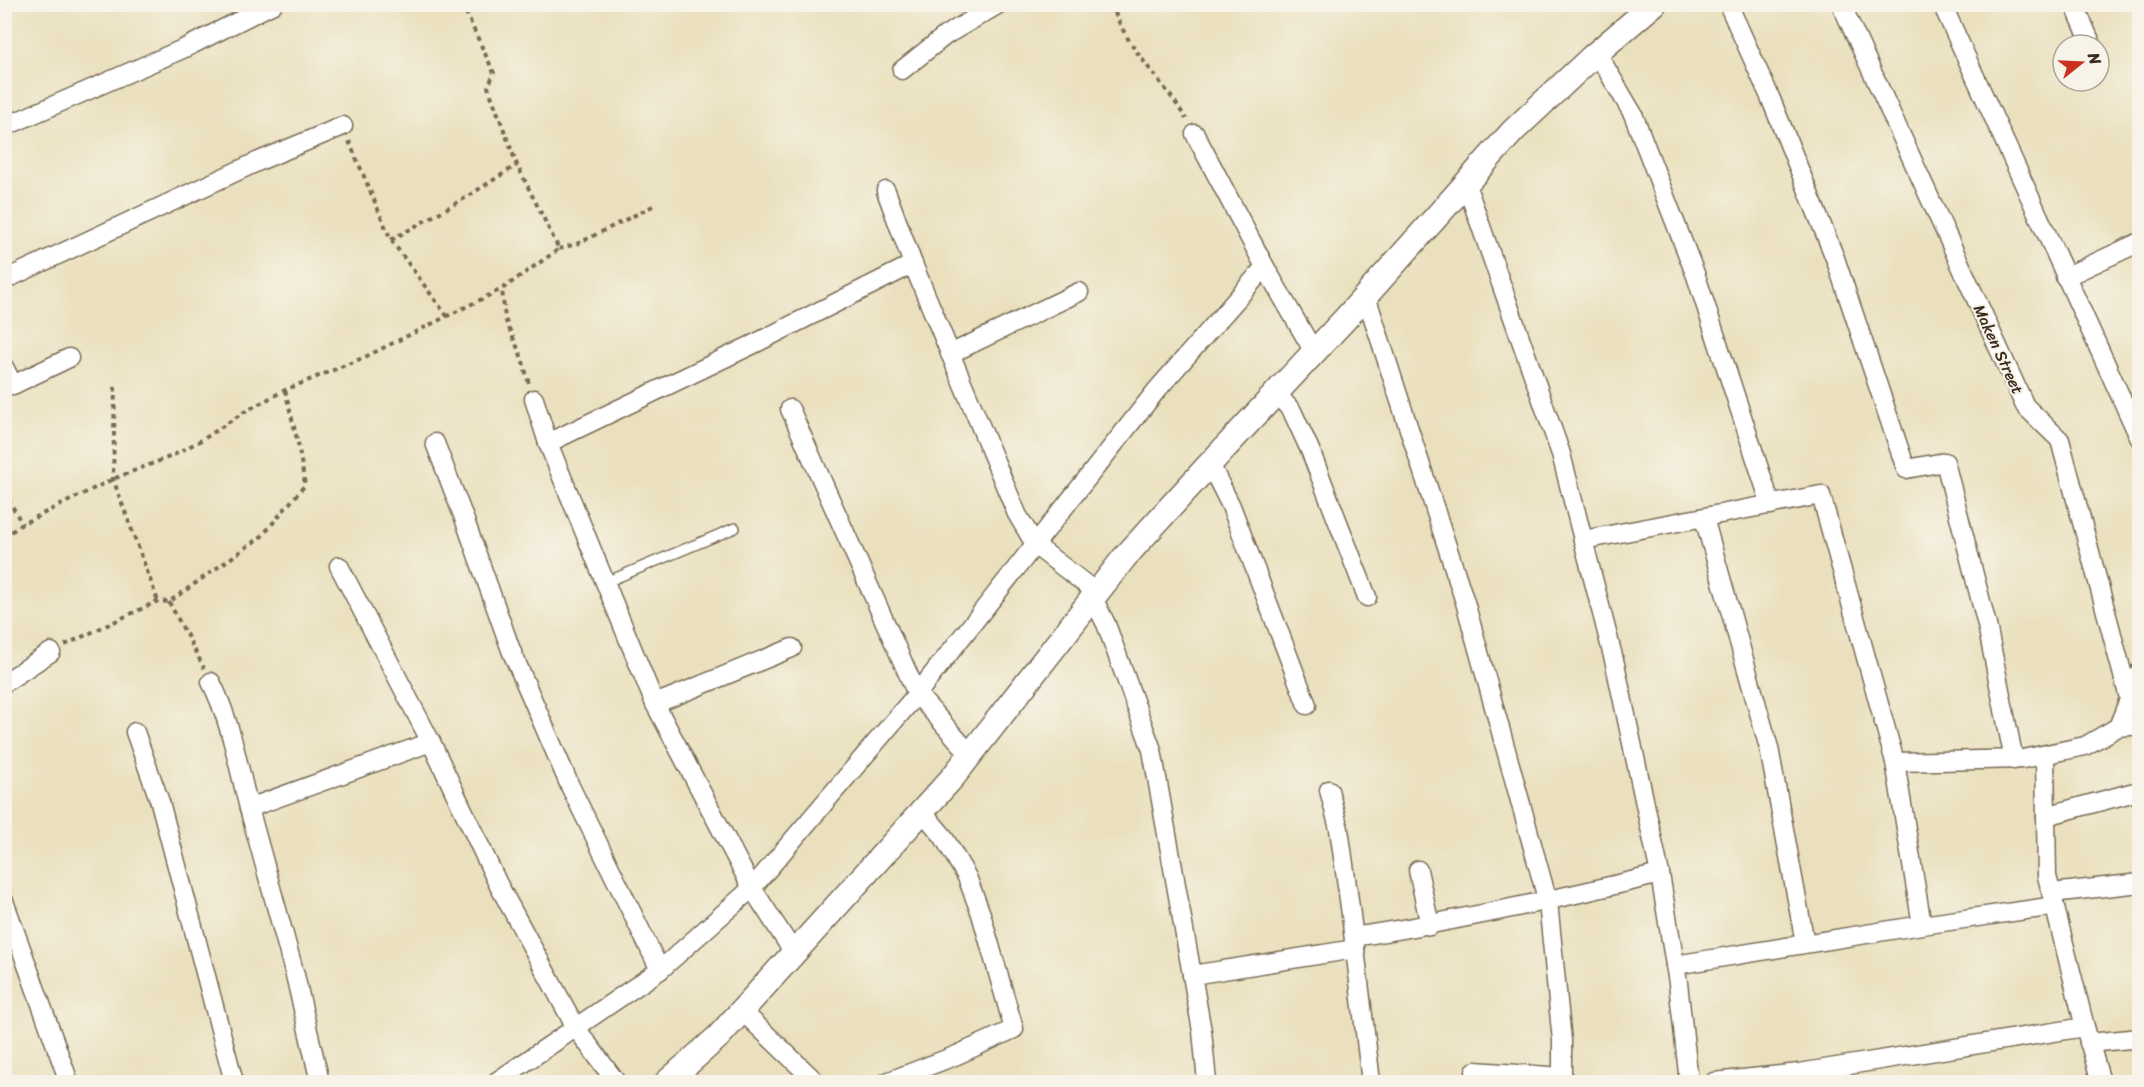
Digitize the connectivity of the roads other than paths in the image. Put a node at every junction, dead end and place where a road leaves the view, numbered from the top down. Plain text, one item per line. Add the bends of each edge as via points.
1 (273, 4) edge
2 (999, 4) edge
3 (1654, 4) edge
4 (1728, 4) edge
5 (1841, 4) edge
6 (1942, 4) edge
7 (2074, 4) edge
8 (2087, 33) edge
9 (1597, 53) junction
10 (902, 70) dead end
11 (343, 126) road end
12 (4, 127) edge
13 (1195, 134) road end
14 (1466, 184) junction
15 (886, 191) dead end
16 (2139, 242) edge
17 (913, 264) junction
18 (1265, 267) junction
19 (2065, 278) junction
20 (4, 279) edge
21 (1079, 292) dead end
22 (1366, 296) junction
23 (1314, 352) junction
24 (950, 354) junction
25 (69, 358) dead end
26 (4, 367) edge
27 (1276, 393) junction
28 (534, 399) road end
29 (790, 409) dead end
30 (2139, 439) edge
31 (435, 443) dead end
32 (548, 443) junction
33 (1210, 464) junction
34 (1771, 505) junction
35 (1704, 518) junction
36 (735, 528) dead end
37 (1583, 540) junction
38 (1036, 546) junction
39 (339, 566) dead end
40 (604, 583) junction
41 (1095, 596) junction
42 (1367, 597) dead end
43 (792, 648) dead end
44 (51, 652) road end
45 (2139, 672) edge
46 (211, 682) road end
47 (4, 683) edge
48 (917, 694) junction
49 (2129, 698) junction
50 (655, 704) junction
51 (1307, 705) dead end
52 (2139, 725) edge
53 (2118, 727) junction
54 (135, 732) dead end
55 (431, 742) junction
56 (970, 754) junction
57 (2045, 755) junction
58 (2014, 760) junction
59 (1895, 762) junction
60 (1329, 790) dead end
61 (2139, 792) edge
62 (249, 808) junction
63 (922, 810) junction
64 (2046, 816) junction
65 (1418, 870) dead end
66 (1660, 874) junction
67 (2139, 883) edge
68 (752, 888) junction
69 (2053, 899) junction
70 (4, 901) edge
71 (1548, 902) junction
72 (1922, 925) junction
73 (1430, 926) junction
74 (1354, 943) junction
75 (1806, 944) junction
76 (794, 953) junction
77 (1675, 965) junction
78 (660, 970) junction
79 (1192, 975) junction
80 (742, 1011) junction
81 (576, 1028) junction
82 (2087, 1035) junction
83 (2139, 1038) edge
84 (1475, 1071) dead end
85 (1563, 1080) edge
86 (815, 1082) edge
87 (69, 1083) edge
88 (234, 1083) edge
89 (320, 1083) edge
90 (496, 1083) edge
91 (615, 1083) edge
92 (667, 1083) edge
93 (886, 1083) edge
94 (1207, 1083) edge
95 (1371, 1083) edge
96 (1689, 1083) edge
97 (1714, 1083) edge
98 (2101, 1083) edge

1 - 12 street via 185,48
2 - 10 street via 946,35
3 - 9 street
4 - 58 street via 1835,258 1906,469 1945,462 1987,625
5 - 49 street, Maken Street via 2025,406 2060,440
6 - 19 street
7 - 8 street
9 - 14 street via 1513,131
9 - 34 street via 1633,114 1696,276
11 - 20 street
13 - 18 street
14 - 22 street
14 - 37 street via 1561,454
15 - 17 street
16 - 19 street
17 - 24 street
17 - 32 street
18 - 23 street
18 - 38 street via 1155,391
19 - 30 street
21 - 24 street
22 - 23 street
22 - 71 street via 1465,602
23 - 27 street
24 - 38 street via 1017,514
25 - 26 street via 13,385
27 - 33 street
27 - 42 street via 1292,411 1310,450
28 - 32 street
29 - 48 street
31 - 78 street via 511,650 570,786
32 - 40 street
33 - 41 street via 1124,558
33 - 51 street via 1231,506
34 - 35 street
34 - 59 street via 1821,495
35 - 37 street
35 - 75 street via 1769,748
36 - 40 lane
37 - 66 street via 1615,664
38 - 41 street
38 - 48 street
39 - 55 street
40 - 50 street
41 - 56 street
41 - 79 street via 1152,750
43 - 50 street
44 - 47 street
45 - 49 street
46 - 62 street via 230,729
48 - 56 street
48 - 68 street
49 - 53 street
50 - 68 street
52 - 53 street
53 - 57 street via 2085,746
54 - 88 street via 160,802
55 - 62 street
55 - 81 street via 498,884
56 - 63 street
57 - 58 street
57 - 64 street
58 - 59 street
59 - 72 street
60 - 74 street via 1339,829
61 - 64 street
62 - 89 street
63 - 76 street
63 - 93 street via 967,877 1014,1029
64 - 69 street via 2047,876
65 - 73 street
66 - 71 street
66 - 77 street
67 - 69 street
68 - 76 street
68 - 78 street
69 - 72 street
69 - 82 street
70 - 87 street
71 - 73 street
71 - 85 street
72 - 75 street
73 - 74 street
74 - 79 street
74 - 95 street
75 - 77 street
76 - 80 street
77 - 96 street
78 - 81 street
79 - 94 street
80 - 86 street
80 - 92 street
81 - 90 street
81 - 91 street
82 - 83 street
82 - 97 street
82 - 98 street
84 - 85 street

